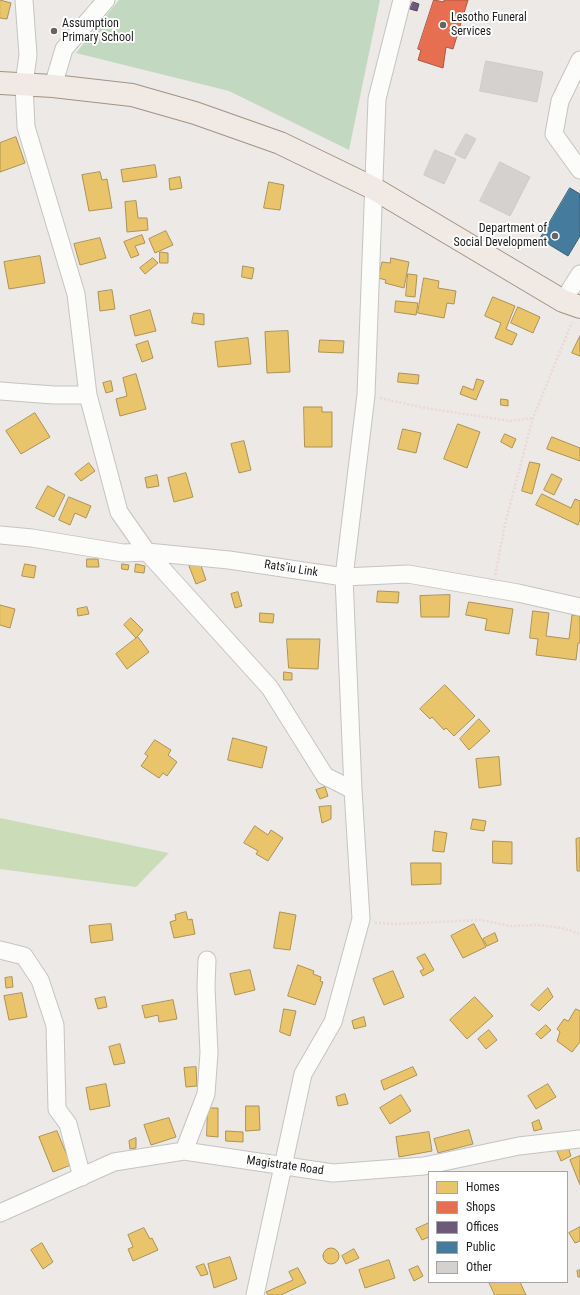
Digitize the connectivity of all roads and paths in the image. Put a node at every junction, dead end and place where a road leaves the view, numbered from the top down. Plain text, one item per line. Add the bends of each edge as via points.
1 (24, 0) edge
2 (106, 0) edge
3 (402, 0) edge
4 (580, 60) edge
5 (0, 83) edge
6 (24, 84) junction
7 (53, 86) junction
8 (580, 170) edge
9 (373, 188) junction
10 (580, 274) edge
11 (574, 304) edge
12 (0, 391) edge
13 (88, 394) junction
14 (366, 395) junction
15 (533, 418) junction
16 (0, 535) edge
17 (147, 552) junction
18 (344, 577) junction
19 (492, 589) junction
20 (580, 607) edge
21 (353, 790) junction
22 (361, 919) junction
23 (580, 934) edge
24 (0, 950) edge
25 (207, 960) dead end
26 (580, 1139) edge
27 (184, 1152) junction
28 (282, 1166) junction
29 (82, 1177) junction
30 (0, 1213) edge
31 (256, 1295) edge

1 - 6 street via 28,55
2 - 7 street via 64,49
3 - 9 street via 377,100
4 - 8 street via 560,101 554,134
5 - 6 main road
6 - 7 main road
6 - 13 street via 26,127 76,294
7 - 9 main road via 132,95 195,113 280,143
9 - 11 main road
9 - 14 street
10 - 11 street
11 - 15 path
12 - 13 street via 54,395
13 - 17 street via 119,512
14 - 15 path via 425,408 511,421
14 - 18 street
15 - 19 path via 506,520
16 - 17 street, Rats'iu Link via 123,553
17 - 18 street, Rats'iu Link via 229,560
17 - 21 street via 270,688 325,776
18 - 19 street, Rats'iu Link via 408,574
18 - 21 street
19 - 20 street, Rats'iu Link via 518,592
21 - 22 street
22 - 23 path via 366,923 394,924 482,920 511,926 539,925 562,928
22 - 28 street via 333,1022 303,1074
24 - 29 street via 24,956 40,980 55,1026 56,1110 68,1124
25 - 27 street via 209,1053 206,1094
26 - 28 street, Magistrate Road via 519,1146 424,1166 334,1173
27 - 28 street, Magistrate Road
27 - 29 street, Magistrate Road via 114,1162
28 - 31 street
29 - 30 street, Magistrate Road

